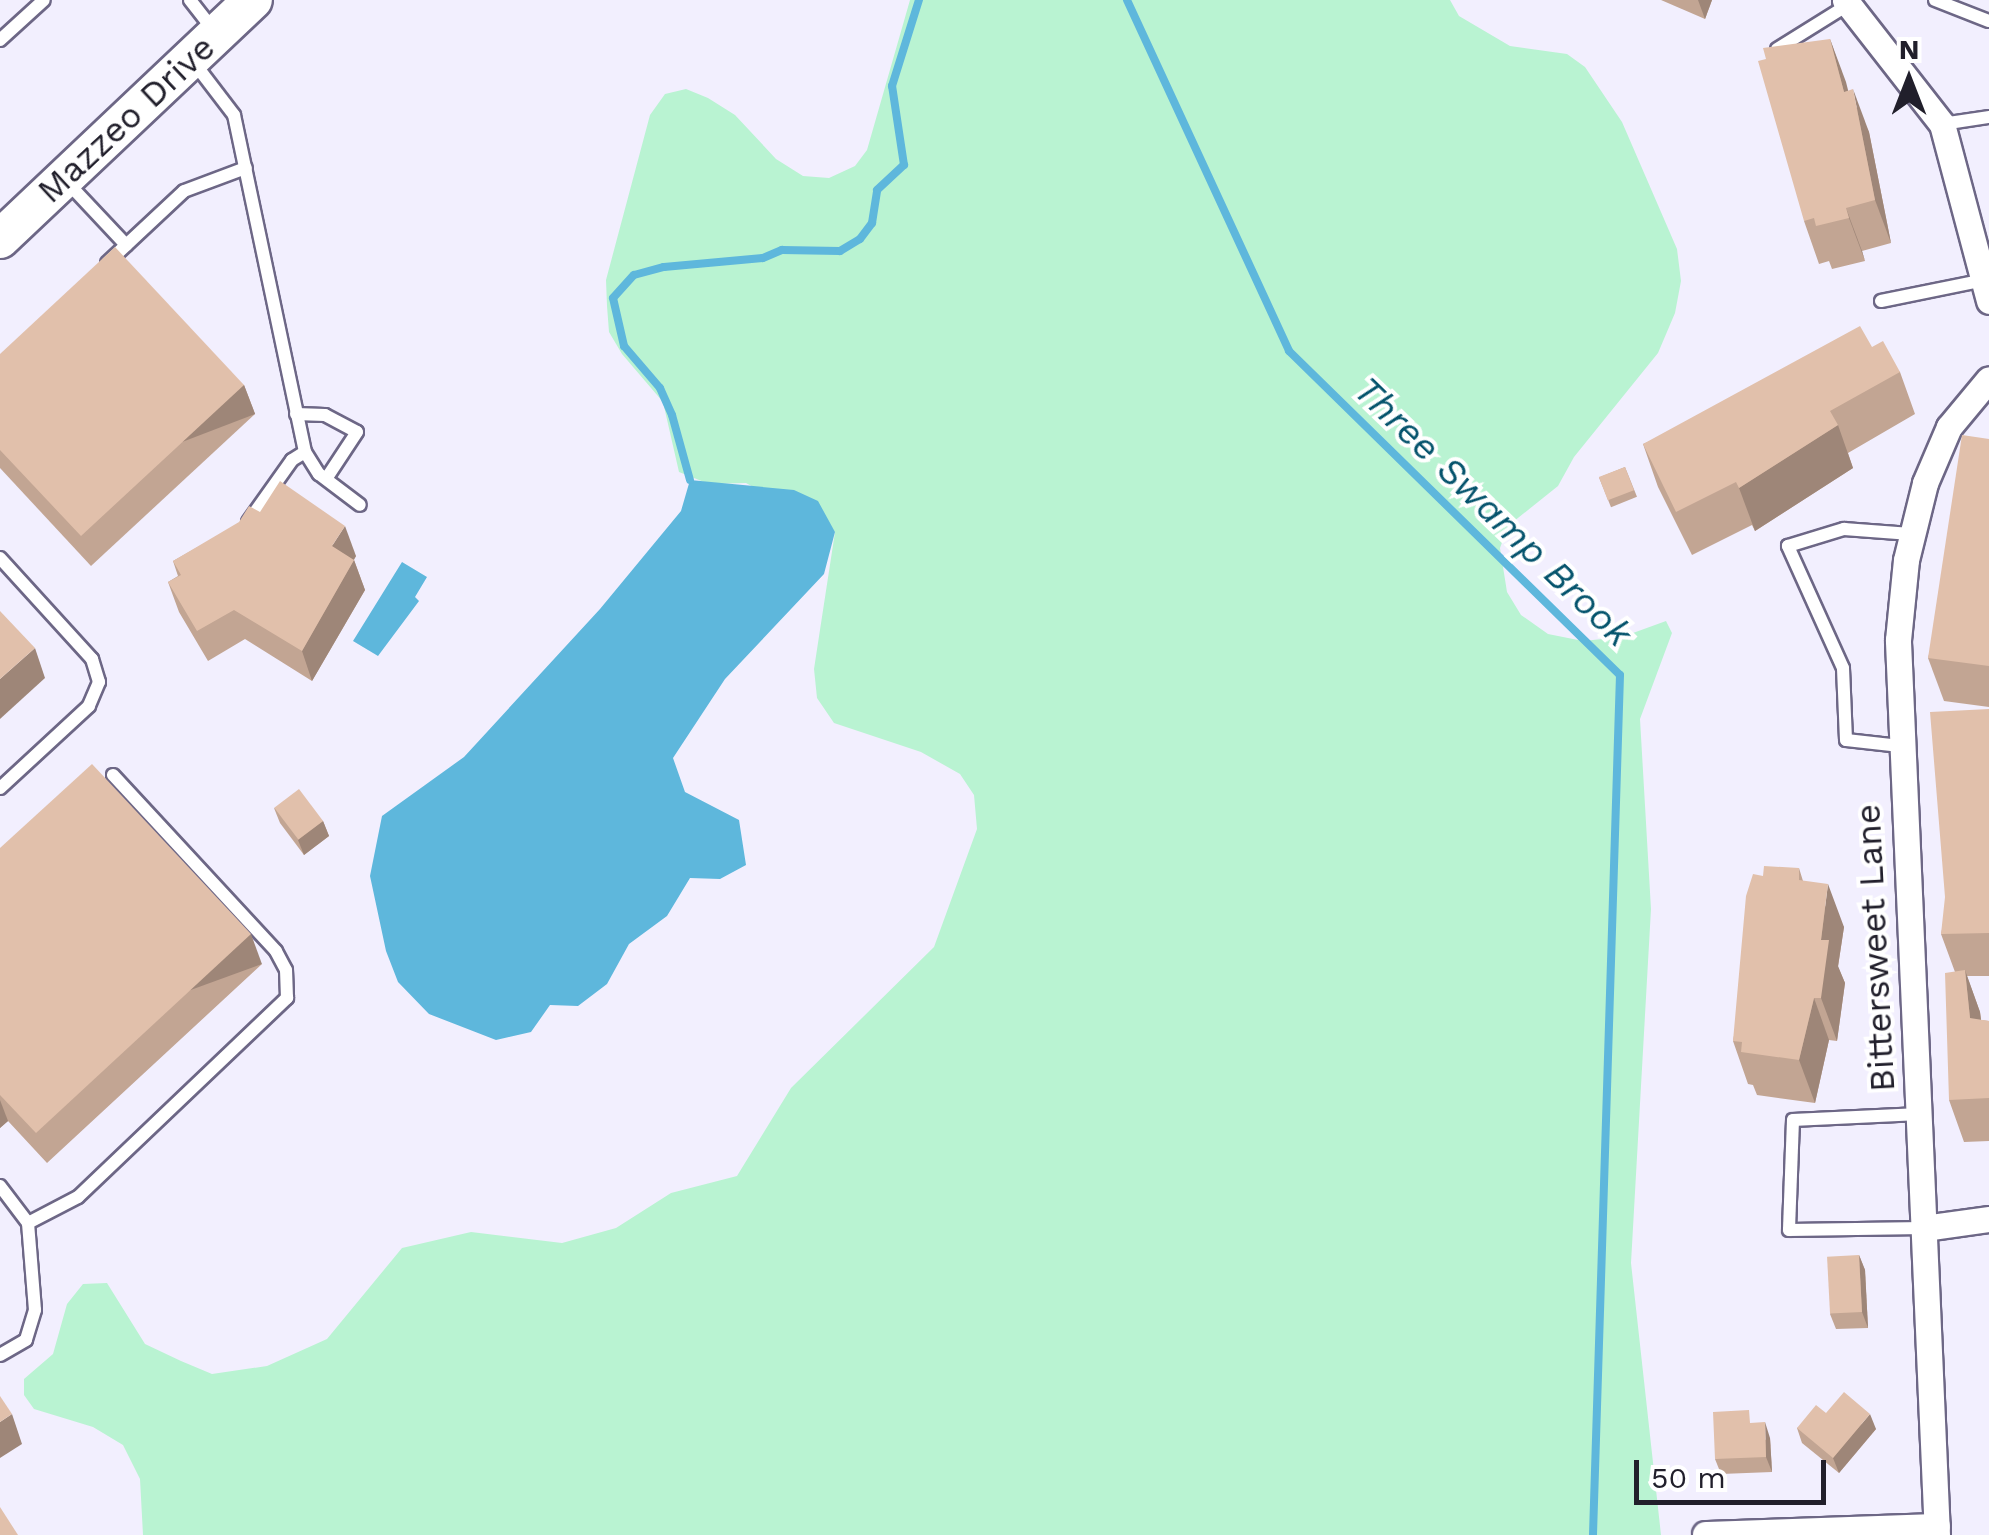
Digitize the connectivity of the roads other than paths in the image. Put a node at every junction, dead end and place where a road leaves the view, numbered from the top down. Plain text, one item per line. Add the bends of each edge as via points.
1 (44, 0) edge
2 (190, 0) edge
3 (253, 0) edge
4 (1935, 0) edge
5 (1849, 2) edge
6 (1989, 22) edge
7 (0, 40) edge
8 (204, 46) junction
9 (1777, 49) edge
10 (1989, 117) edge
11 (1942, 124) junction
12 (246, 168) junction
13 (63, 179) junction
14 (1981, 235) edge
15 (0, 239) edge
16 (126, 245) junction
17 (98, 271) edge
18 (1986, 291) edge
19 (1881, 301) dead end
20 (1989, 379) edge
21 (296, 414) junction
22 (305, 452) junction
23 (326, 479) junction
24 (360, 506) dead end
25 (240, 532) edge
26 (1911, 534) junction
27 (0, 558) edge
28 (1900, 746) junction
29 (113, 774) dead end
30 (0, 788) edge
31 (1918, 1114) junction
32 (0, 1186) edge
33 (1989, 1219) edge
34 (28, 1222) junction
35 (1924, 1228) junction
36 (0, 1355) edge
37 (1937, 1530) edge
38 (1705, 1534) edge

1 - 7 lane
2 - 8 lane
3 - 8 main road, Mazzeo Drive
4 - 6 lane
5 - 9 lane
5 - 11 street
8 - 12 lane via 232,108
8 - 13 main road, Mazzeo Drive
10 - 11 lane
11 - 14 street
12 - 16 lane via 184,190
12 - 21 lane
13 - 15 main road, Mazzeo Drive
13 - 16 lane
14 - 18 street
16 - 17 lane
18 - 19 lane
20 - 26 street, Bittersweet Lane via 1940,444
21 - 22 lane
21 - 23 lane via 325,415 358,432
22 - 23 lane
22 - 25 lane via 287,465
23 - 24 lane
26 - 28 street, Bittersweet Lane via 1898,640
26 - 28 lane via 1844,529 1788,546 1843,668 1846,740
27 - 30 lane via 92,660 99,682 90,706
28 - 31 street, Bittersweet Lane
29 - 34 lane via 276,951 286,970 287,998 78,1197
31 - 35 street, Bittersweet Lane
31 - 35 lane via 1792,1120 1789,1230
32 - 34 lane
33 - 35 street
34 - 36 lane via 34,1322 26,1340
35 - 37 street, Bittersweet Lane
37 - 38 street

